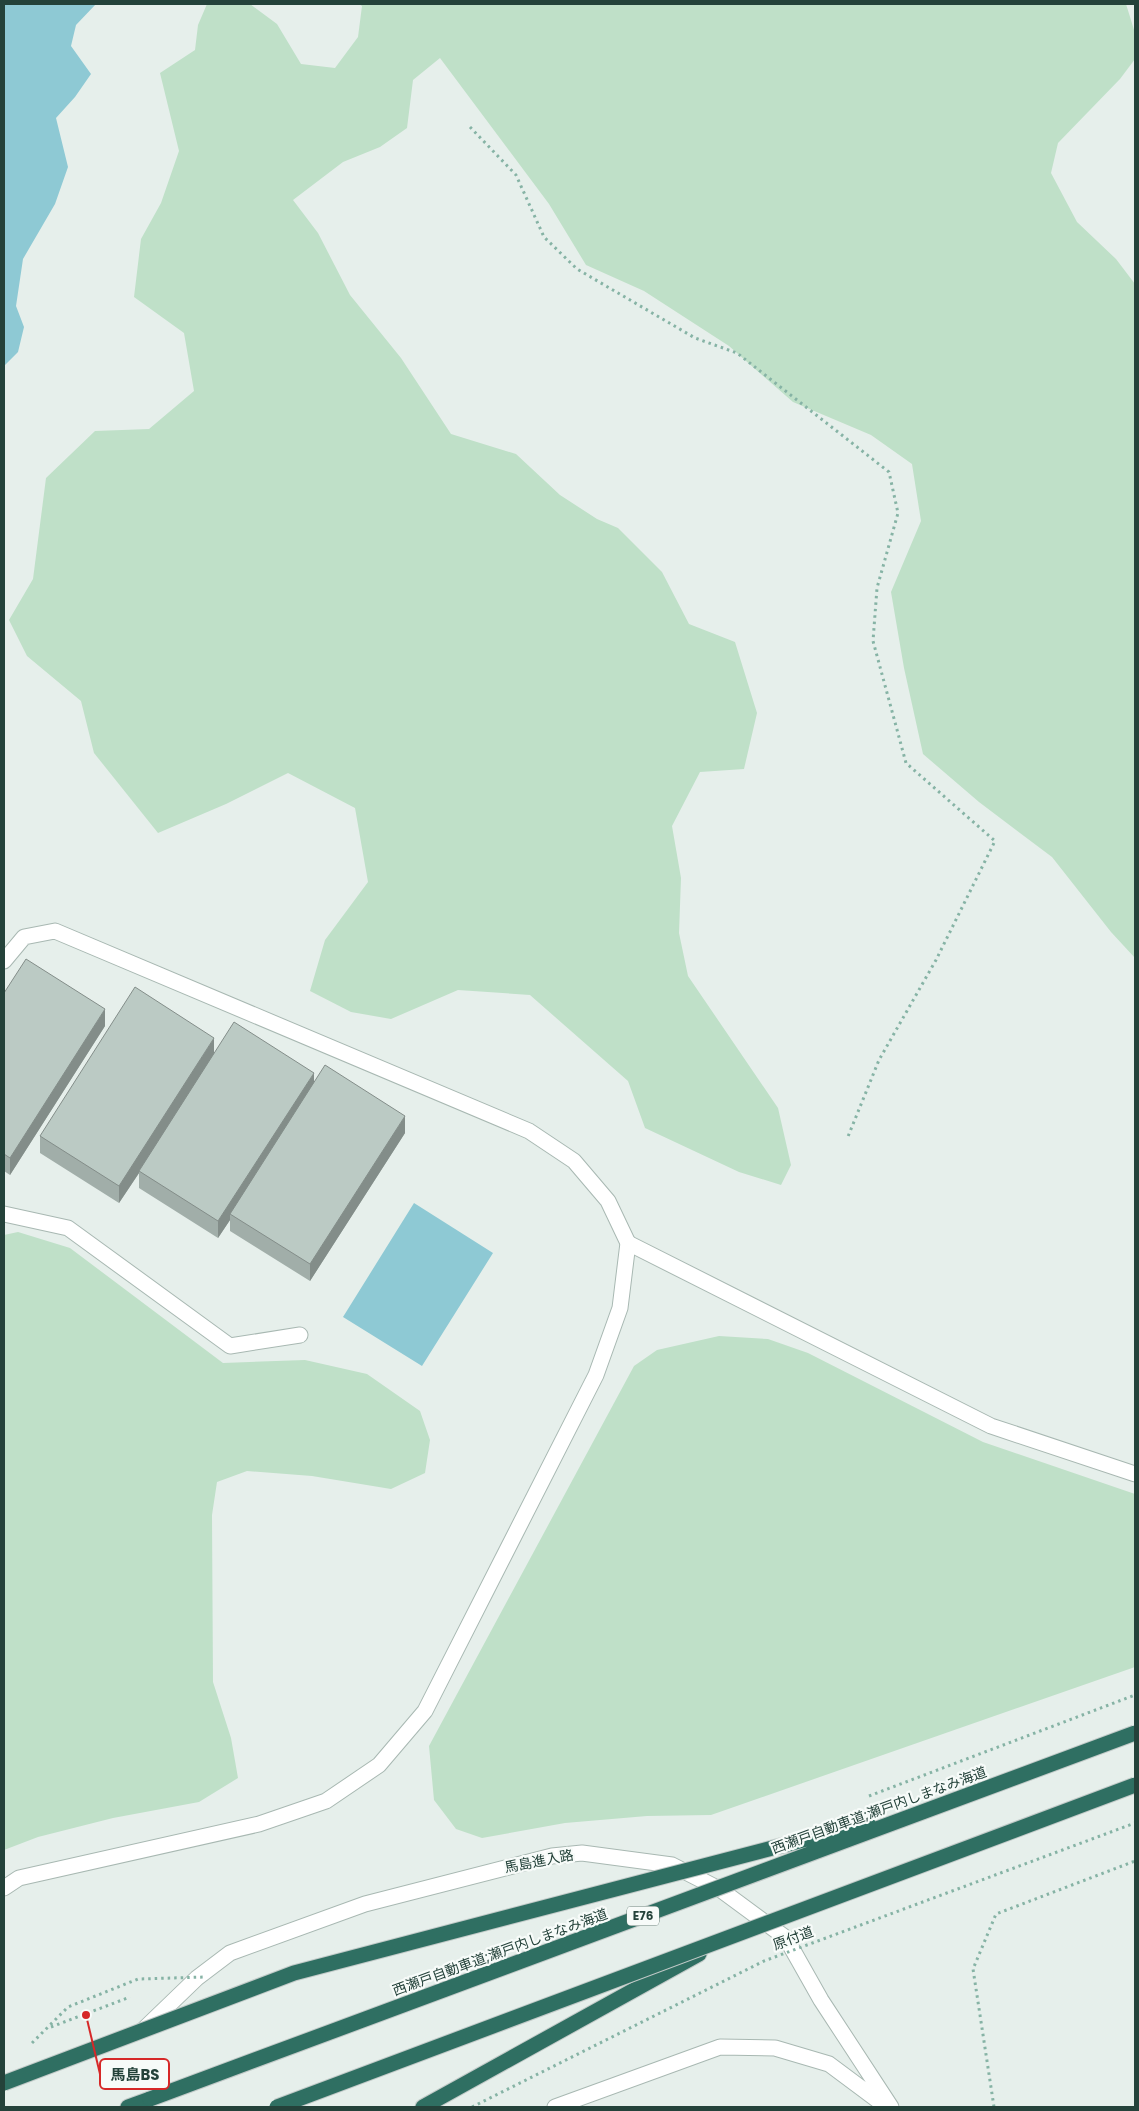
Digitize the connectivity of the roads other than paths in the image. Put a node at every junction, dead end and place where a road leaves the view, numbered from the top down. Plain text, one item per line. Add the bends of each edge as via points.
1 (4, 961) edge
2 (4, 1214) edge
3 (628, 1243) junction
4 (300, 1335) dead end
5 (1135, 1474) edge
6 (1135, 1733) edge
7 (1135, 1785) edge
8 (947, 1802) junction
9 (4, 1888) edge
10 (731, 1936) junction
11 (143, 2030) junction
12 (4, 2083) edge
13 (128, 2107) edge
14 (277, 2107) edge
15 (422, 2107) edge
16 (555, 2107) edge
17 (889, 2107) edge

1 - 3 street via 24,937 55,931 529,1131 574,1161 608,1201
2 - 4 street via 68,1228 230,1346
3 - 5 street via 991,1426
3 - 9 street via 620,1308 596,1375 424,1710 379,1764 326,1801 259,1824 19,1878
6 - 8 highway, 西瀬戸自動車道;瀬戸内しまなみ海道 / E76, bridge
7 - 10 highway, bridge
8 - 11 highway, bridge via 294,1973
8 - 13 highway, 西瀬戸自動車道;瀬戸内しまなみ海道 / E76, bridge
10 - 14 highway, bridge
10 - 15 highway, bridge
11 - 12 highway, bridge
11 - 17 street, 馬島進入路, bridge via 230,1953 365,1904 552,1856 582,1853 672,1865 721,1890 786,1938
16 - 17 street, 馬島進入路 via 720,2047 775,2048 829,2064

